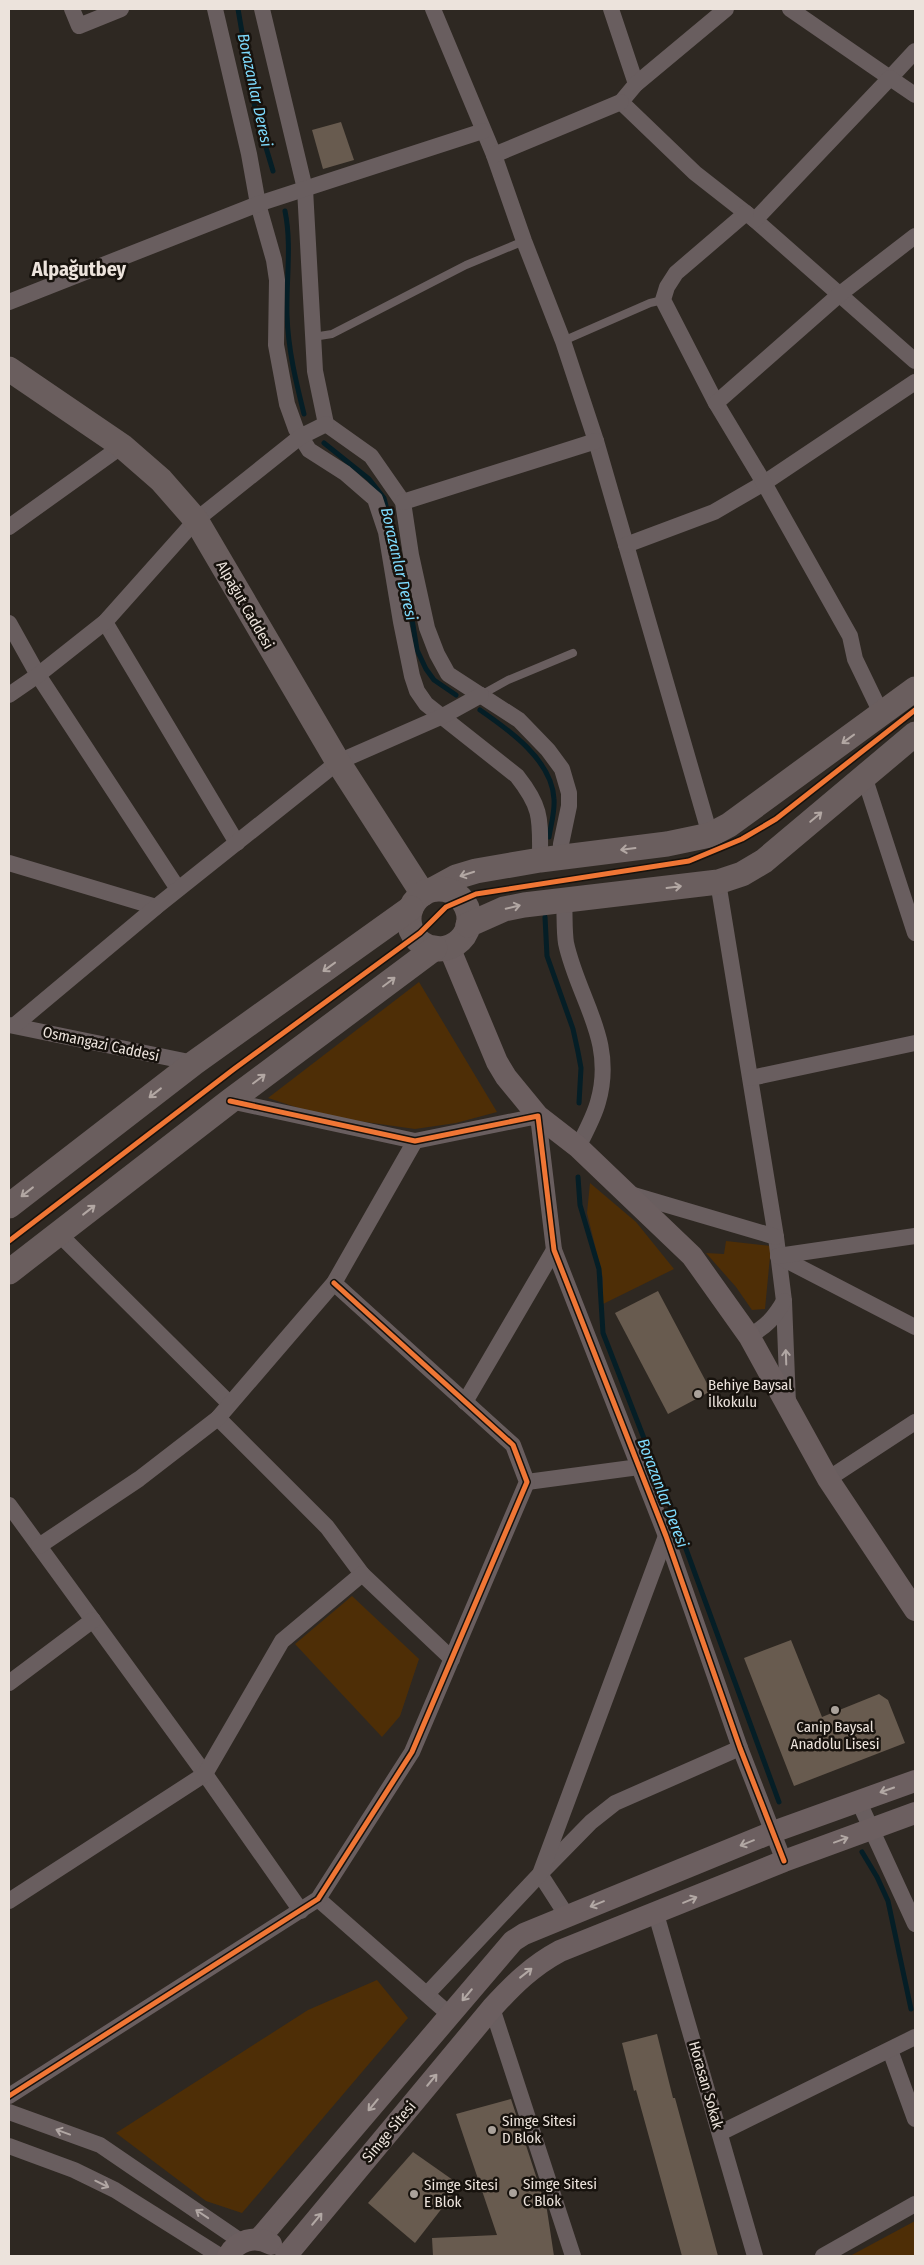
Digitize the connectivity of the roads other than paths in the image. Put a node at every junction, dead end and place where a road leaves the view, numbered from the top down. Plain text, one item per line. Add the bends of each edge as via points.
1 (72, 9) edge
2 (121, 9) edge
3 (215, 9) edge
4 (262, 9) edge
5 (433, 9) edge
6 (611, 9) edge
7 (726, 9) edge
8 (790, 9) edge
9 (915, 51) edge
10 (890, 78) junction
11 (636, 84) junction
12 (915, 94) edge
13 (621, 102) junction
14 (483, 131) junction
15 (494, 155) junction
16 (305, 189) junction
17 (258, 204) junction
18 (750, 216) junction
19 (915, 236) edge
20 (524, 241) junction
21 (840, 294) junction
22 (663, 300) junction
23 (9, 302) edge
24 (312, 337) junction
25 (563, 341) junction
26 (915, 361) edge
27 (9, 369) edge
28 (915, 382) edge
29 (716, 403) junction
30 (326, 424) junction
31 (300, 437) junction
32 (596, 441) junction
33 (122, 446) junction
34 (764, 483) junction
35 (403, 502) junction
36 (196, 520) junction
37 (9, 527) edge
38 (626, 545) junction
39 (105, 622) junction
40 (9, 623) edge
41 (573, 653) dead end
42 (38, 675) junction
43 (915, 689) edge
44 (9, 695) edge
45 (481, 695) junction
46 (882, 715) junction
47 (443, 716) junction
48 (915, 734) edge
49 (338, 762) junction
50 (864, 776) junction
51 (710, 835) junction
52 (237, 843) junction
53 (550, 859) junction
54 (9, 863) edge
55 (718, 882) junction
56 (178, 889) junction
57 (423, 897) junction
58 (564, 901) junction
59 (156, 906) junction
60 (468, 925) junction
61 (915, 933) edge
62 (442, 948) junction
63 (12, 1025) edge
64 (915, 1043) edge
65 (194, 1063) junction
66 (751, 1078) junction
67 (230, 1101) junction
68 (538, 1116) junction
69 (414, 1141) junction
70 (578, 1148) junction
71 (628, 1194) junction
72 (9, 1206) edge
73 (59, 1234) junction
74 (915, 1236) edge
75 (776, 1237) junction
76 (554, 1250) junction
77 (778, 1256) junction
78 (9, 1272) edge
79 (334, 1283) junction
80 (784, 1301) junction
81 (915, 1327) edge
82 (749, 1336) junction
83 (465, 1402) junction
84 (229, 1403) junction
85 (788, 1405) junction
86 (218, 1418) junction
87 (915, 1422) edge
88 (639, 1467) junction
89 (828, 1479) junction
90 (527, 1482) junction
91 (9, 1505) edge
92 (666, 1536) junction
93 (39, 1546) junction
94 (362, 1574) junction
95 (915, 1610) edge
96 (93, 1620) junction
97 (452, 1659) junction
98 (9, 1682) edge
99 (740, 1748) junction
100 (205, 1774) junction
101 (915, 1781) edge
102 (858, 1800) junction
103 (915, 1813) edge
104 (872, 1828) junction
105 (773, 1832) junction
106 (784, 1861) junction
107 (540, 1874) junction
108 (318, 1899) junction
109 (9, 1901) edge
110 (301, 1912) junction
111 (656, 1914) junction
112 (568, 1916) junction
113 (915, 1924) edge
114 (427, 1994) junction
115 (492, 2008) junction
116 (450, 2015) junction
117 (915, 2037) edge
118 (890, 2050) junction
119 (9, 2096) edge
120 (9, 2112) edge
121 (915, 2119) edge
122 (720, 2134) junction
123 (9, 2146) edge
124 (915, 2204) edge
125 (243, 2246) edge
126 (220, 2256) edge
127 (282, 2256) edge
128 (286, 2256) edge
129 (573, 2256) edge
130 (755, 2256) edge
131 (823, 2256) edge

1 - 2 street via 79,26
3 - 17 street
4 - 16 street
5 - 14 street
6 - 11 street
7 - 11 street
8 - 10 street
9 - 10 street
10 - 12 street
10 - 18 street
11 - 13 street
13 - 15 street
13 - 18 street via 695,173
14 - 15 street
14 - 16 street
15 - 20 street
16 - 17 street
16 - 24 street
17 - 23 street
17 - 31 street via 275,270 276,345 281,381
18 - 21 street
18 - 22 street via 676,273
19 - 21 street
20 - 24 lane via 466,265 332,334
20 - 25 street
21 - 26 street
21 - 29 street
22 - 25 lane
22 - 29 street
24 - 30 street
25 - 32 street
27 - 33 main road, Alpağut Caddesi
28 - 34 street
29 - 34 street
30 - 31 street
30 - 35 street via 371,456
31 - 36 street
31 - 47 street via 309,450 345,473 375,498 386,532 412,676 422,698
32 - 35 street
32 - 38 street
33 - 36 main road, Alpağut Caddesi via 161,480
33 - 37 street
34 - 38 street via 714,512
34 - 46 street via 850,636 855,659
35 - 45 street via 427,628 437,654 448,674
36 - 39 street
36 - 49 main road, Alpağut Caddesi
38 - 51 street
39 - 42 street
39 - 52 street
40 - 42 street
41 - 45 lane
42 - 44 street
42 - 56 street
43 - 46 main road
45 - 47 street
45 - 53 street via 519,720 562,769 569,806 561,844
46 -> 51 main road via 729,825
47 - 49 street
47 - 53 street via 517,776 529,791 537,806
48 - 50 main road
49 - 52 street
49 - 57 main road, Alpağut Caddesi
55 -> 50 main road via 742,874 764,861
50 - 61 street
51 -> 53 main road via 667,844
52 - 56 street
53 -> 57 main road via 476,871 456,877
54 - 59 street
58 -> 55 main road
55 - 66 street
56 - 59 street
57 - 60 main road via 444,889 461,898 466,906
57 - 62 main road via 409,925 420,942
57 -> 65 main road
60 -> 58 main road via 504,909
58 - 70 street via 566,942 595,1022 602,1071 598,1102
59 - 63 street
60 - 62 main road via 458,942
67 -> 62 main road
62 - 68 main road via 496,1062
63 - 65 street, Osmangazi Caddesi
64 - 66 street
65 -> 72 main road
66 - 75 street
67 - 69 street
73 -> 67 main road
68 - 69 street
68 - 70 main road
68 - 76 street
69 - 79 street
70 - 71 main road
71 - 75 street
71 - 82 main road via 692,1256
73 - 78 main road
73 - 84 street
74 - 77 street
75 - 77 street
76 - 83 street
76 - 88 street
77 - 80 street
77 - 81 street
79 - 83 street
79 - 84 street
80 - 82 street via 775,1317
85 -> 80 street
82 - 85 main road
83 - 90 street via 513,1445
84 - 86 street
85 - 89 main road
86 - 93 street via 139,1479
86 - 94 street via 327,1528
87 - 89 street
88 - 90 street
88 - 92 street
89 - 95 main road
90 - 97 street
91 - 93 street
92 - 99 street
92 - 107 street
93 - 96 street
94 - 97 street
94 - 100 street via 282,1641
96 - 98 street
96 - 100 street
97 - 108 street via 412,1752
99 - 105 street
99 - 107 street via 615,1803 591,1822
100 - 109 street
100 - 110 street
101 -> 102 main road
102 - 104 street
102 - 105 main road
103 - 104 main road, Simge Sitesi
106 -> 104 main road, Simge Sitesi
104 - 113 street
105 - 106 street
105 -> 112 main road
111 -> 106 main road, Simge Sitesi
107 - 112 street
107 - 114 street
108 - 110 street
108 - 114 street
110 - 119 street
115 -> 111 main road, Simge Sitesi via 520,1977 542,1961
111 - 122 street, Horasan Sokak
112 -> 116 main road via 513,1941
114 - 116 street
128 -> 115 main road, Simge Sitesi
115 - 129 street
116 -> 125 main road
117 - 118 street
118 - 121 street
118 - 122 street
125 -> 120 street via 100,2146
122 - 130 street, Horasan Sokak
123 -> 126 street via 74,2170 115,2190
124 - 131 street
125 - 127 main road via 274,2246

